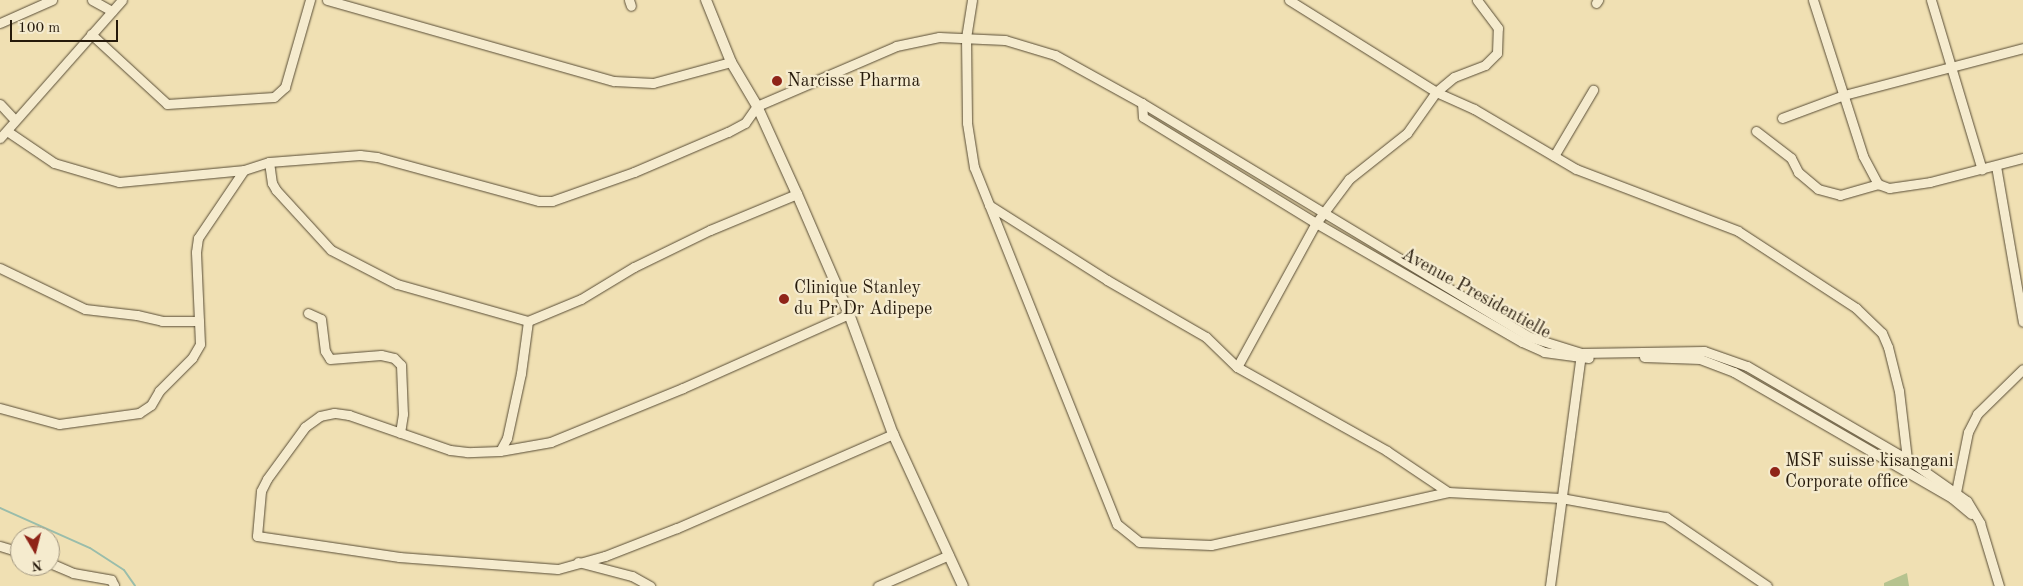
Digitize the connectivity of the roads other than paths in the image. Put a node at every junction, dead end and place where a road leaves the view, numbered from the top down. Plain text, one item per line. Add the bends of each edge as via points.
1 (52, 0) edge
2 (92, 0) edge
3 (122, 0) edge
4 (310, 0) edge
5 (327, 0) edge
6 (706, 0) edge
7 (972, 0) edge
8 (1289, 0) edge
9 (1477, 0) edge
10 (1813, 0) edge
11 (1931, 0) edge
12 (112, 11) junction
13 (0, 23) edge
14 (91, 34) junction
15 (966, 37) junction
16 (2023, 48) edge
17 (731, 62) junction
18 (1951, 68) junction
19 (1593, 90) dead end
20 (1436, 92) junction
21 (1844, 96) junction
22 (1142, 103) junction
23 (0, 104) edge
24 (757, 106) junction
25 (1782, 118) dead end
26 (14, 119) junction
27 (1756, 131) dead end
28 (4, 134) edge
29 (1554, 156) junction
30 (2023, 158) edge
31 (270, 162) junction
32 (1996, 166) junction
33 (244, 170) junction
34 (1982, 170) junction
35 (1253, 172) junction
36 (1245, 181) junction
37 (1878, 184) junction
38 (797, 194) junction
39 (987, 204) junction
40 (1324, 212) junction
41 (1316, 223) junction
42 (0, 268) edge
43 (308, 313) dead end
44 (849, 314) junction
45 (199, 321) junction
46 (528, 321) junction
47 (2023, 322) edge
48 (1679, 353) junction
49 (1580, 356) junction
50 (1747, 366) junction
51 (1237, 367) junction
52 (2023, 369) edge
53 (1742, 376) junction
54 (0, 408) edge
55 (400, 433) junction
56 (893, 434) junction
57 (500, 451) junction
58 (1893, 458) junction
59 (1907, 459) junction
60 (1448, 492) junction
61 (1956, 492) junction
62 (1561, 498) junction
63 (1980, 524) junction
64 (950, 555) junction
65 (578, 562) junction
66 (60, 567) edge
67 (114, 585) edge
68 (650, 586) edge
69 (878, 586) edge
70 (963, 586) edge
71 (1550, 586) edge
72 (1767, 586) edge
73 (1999, 586) edge

1 - 13 street
2 - 12 street
3 - 12 street
4 - 14 street via 285,87 274,97 167,104
5 - 17 street via 614,81 653,83
6 - 17 street
7 - 15 street
8 - 20 street
9 - 20 street via 1498,28 1497,53 1485,65 1454,76
10 - 21 street
11 - 18 street
12 - 14 street
14 - 26 street
15 - 22 street, Avenue Presidentielle via 1005,40 1055,55
15 - 24 street, Avenue Presidentielle via 939,37 896,46
15 - 39 street via 969,147
16 - 18 street
17 - 24 street
18 - 21 street
18 - 34 street
19 - 29 street
20 - 29 street via 1474,108
20 - 40 street via 1407,134 1353,176
21 - 25 street
21 - 37 street via 1863,156
22 - 35 street, Avenue Presidentielle
22 - 36 street, Avenue Presidentielle via 1143,117
23 - 26 street
24 - 31 street via 745,123 728,132 634,172 552,201 539,201 377,157 338,155
24 - 38 street
26 - 28 street
27 - 37 street via 1791,158 1798,172 1818,189 1840,195
28 - 33 street via 54,163 118,182
29 - 59 street via 1594,178 1738,232 1871,320 1888,347 1899,391
30 - 32 street
31 - 33 street
31 - 46 street via 276,190 331,250 397,284
32 - 34 street
32 - 47 street
33 - 45 street via 198,238
34 - 37 street via 1890,188
35 - 36 street
35 - 40 street, Avenue Presidentielle
36 - 41 street, Avenue Presidentielle
38 - 44 street
38 - 46 street via 710,230 634,267 581,299
39 - 51 street via 1013,223 1206,337
39 - 60 street via 1117,524 1139,542 1211,545
40 - 41 street
40 - 49 street, Avenue Presidentielle via 1530,337
41 - 49 street, Avenue Presidentielle via 1522,342 1544,352
41 - 51 street
42 - 45 street via 85,310 162,321
43 - 55 street via 321,319 325,351 330,359 381,355 394,358 401,365 403,414
44 - 56 street
44 - 57 street via 578,434
45 - 54 street via 200,344 196,352 150,405 139,412 59,424
46 - 57 street via 521,373 507,438
48 - 49 street, Avenue Presidentielle
48 - 50 street, Avenue Presidentielle via 1721,355
48 - 53 street, Avenue Presidentielle
49 - 62 street
50 - 53 street
50 - 58 street, Avenue Presidentielle
51 - 60 street via 1387,451
52 - 61 street via 1977,414 1968,432
53 - 58 street, Avenue Presidentielle
55 - 57 street via 450,450
55 - 65 street via 349,415 334,413 320,416 305,427 267,479 261,491 257,536 399,556 540,569 558,569
56 - 64 street
56 - 65 street via 677,528 606,556
58 - 59 street, Avenue Presidentielle
58 - 63 street, Avenue Presidentielle via 1952,498
59 - 61 street, Avenue Presidentielle
60 - 62 street
61 - 63 street, Avenue Presidentielle via 1968,501
62 - 71 street
62 - 72 street via 1666,517
63 - 73 street, Avenue Presidentielle
64 - 69 street
64 - 70 street
65 - 68 street via 632,576
66 - 67 street via 111,580

